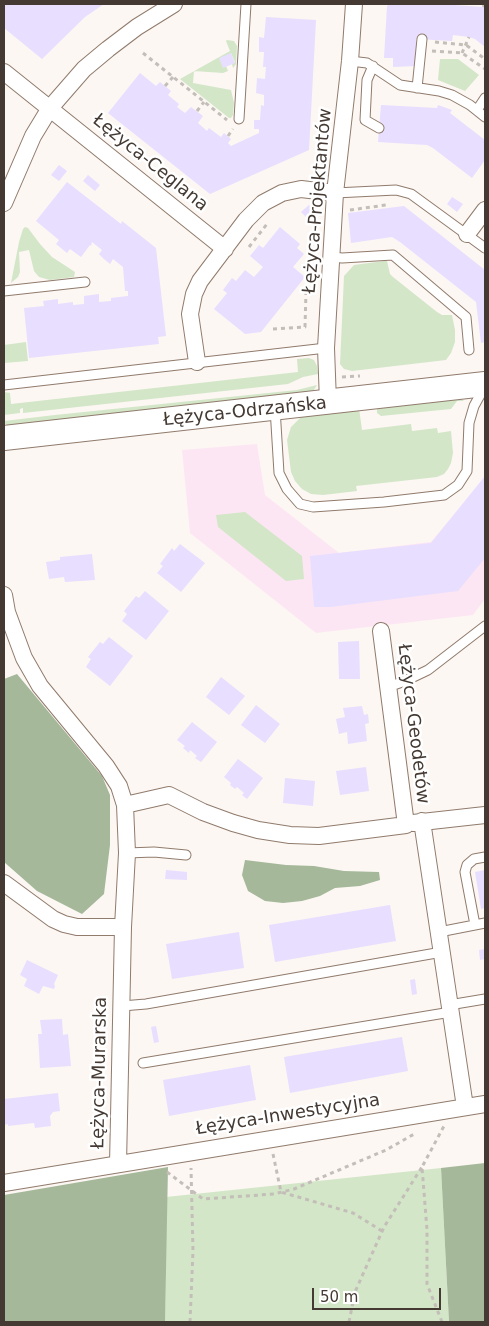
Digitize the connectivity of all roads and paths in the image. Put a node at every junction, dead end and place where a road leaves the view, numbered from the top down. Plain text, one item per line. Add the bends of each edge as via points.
1 (174, 4) edge
2 (246, 4) edge
3 (354, 4) edge
4 (469, 37) dead end
5 (426, 40) joint
6 (466, 45) junction
7 (143, 53) dead end
8 (462, 53) junction
9 (429, 59) dead end
10 (485, 59) edge
11 (350, 61) junction
12 (373, 66) junction
13 (485, 69) edge
14 (4, 72) edge
15 (173, 77) junction
16 (166, 86) dead end
17 (417, 88) junction
18 (485, 98) edge
19 (204, 102) junction
20 (50, 108) junction
21 (477, 110) junction
22 (197, 111) dead end
23 (485, 117) edge
24 (227, 120) dead end
25 (237, 123) joint
26 (379, 128) dead end
27 (228, 136) dead end
28 (335, 193) junction
29 (4, 203) edge
30 (387, 205) dead end
31 (345, 210) dead end
32 (485, 210) edge
33 (467, 234) junction
34 (485, 248) edge
35 (225, 250) junction
36 (332, 257) junction
37 (85, 282) dead end
38 (4, 291) edge
39 (306, 292) dead end
40 (273, 330) dead end
41 (326, 348) junction
42 (469, 350) dead end
43 (197, 362) junction
44 (4, 385) edge
45 (485, 385) edge
46 (328, 402) junction
47 (275, 408) junction
48 (4, 438) edge
49 (4, 595) edge
50 (485, 626) edge
51 (381, 631) dead end
52 (388, 687) junction
53 (125, 805) junction
54 (485, 815) edge
55 (422, 822) junction
56 (406, 825) junction
57 (127, 853) junction
58 (186, 855) dead end
59 (485, 857) edge
60 (4, 883) edge
61 (485, 924) edge
62 (475, 925) junction
63 (122, 927) junction
64 (438, 932) junction
65 (442, 952) junction
66 (484, 999) edge
67 (122, 1006) junction
68 (450, 1008) junction
69 (485, 1010) edge
70 (143, 1063) dead end
71 (485, 1104) edge
72 (452, 1109) junction
73 (270, 1138) junction
74 (190, 1152) junction
75 (149, 1159) junction
76 (118, 1164) junction
77 (422, 1167) junction
78 (4, 1183) edge
79 (193, 1190) junction
80 (281, 1192) junction
81 (382, 1232) junction
82 (190, 1322) edge
83 (349, 1322) edge
84 (442, 1322) edge

1 - 20 street via 137,27 84,69
2 - 25 lane
3 - 11 street, Łężyca-Projektantów
4 - 6 path
5 - 6 path
5 - 17 lane
6 - 8 path
6 - 10 path
7 - 15 path
8 - 9 path via 430,51
8 - 13 path
11 - 12 lane
11 - 28 street, Łężyca-Projektantów
12 - 17 lane via 400,85
12 - 26 lane via 367,80 365,120
14 - 20 street, Łężyca-Ceglana
15 - 16 path
15 - 19 path
17 - 21 lane via 452,95
18 - 21 lane
19 - 22 path
19 - 24 path
20 - 29 street via 33,136
20 - 35 street, Łężyca-Ceglana
21 - 23 lane
25 - 27 path
28 - 33 lane via 396,190 411,194
28 - 35 street via 301,190 282,193 263,203 246,220
28 - 36 street, Łężyca-Projektantów
30 - 31 path
32 - 33 street
33 - 34 lane
35 - 43 street via 200,282 191,304
36 - 41 street, Łężyca-Projektantów
36 - 42 lane via 393,256 466,317
37 - 38 lane
39 - 40 path via 305,327
41 - 43 lane
41 - 46 street, Łężyca-Projektantów
43 - 44 lane
45 - 46 main road, Łężyca-Odrzańska
45 - 47 lane via 474,406 467,471 458,486 444,494 384,502 313,507 300,504 279,473
46 - 47 main road, Łężyca-Odrzańska
47 - 48 main road, Łężyca-Odrzańska
49 - 53 street via 24,658 40,686 106,766 119,786
50 - 52 lane via 428,670
51 - 52 street, Łężyca-Geodetów
52 - 56 street, Łężyca-Geodetów
53 - 56 street, Łężyca-Geodetów via 169,795 232,824 290,835 319,836
53 - 57 street, Łężyca-Murarska
54 - 55 street
55 - 56 street
55 - 64 street
57 - 58 lane
57 - 63 street, Łężyca-Murarska
59 - 62 lane via 474,859 465,872
60 - 63 street via 64,924
61 - 62 lane
62 - 64 lane
63 - 67 street, Łężyca-Murarska
64 - 65 street
65 - 67 lane
65 - 68 street
66 - 68 lane
66 - 69 lane
67 - 76 street, Łężyca-Murarska
68 - 70 lane
68 - 72 street
71 - 72 street, Łężyca-Inwestycyjna
72 - 73 street, Łężyca-Inwestycyjna
72 - 77 path
72 - 80 path via 386,1150
73 - 74 street, Łężyca-Inwestycyjna
73 - 80 path
74 - 75 street, Łężyca-Inwestycyjna
74 - 79 path
75 - 76 street, Łężyca-Inwestycyjna
75 - 79 path
76 - 78 street, Łężyca-Murarska
77 - 81 path
77 - 84 path via 427,1284
79 - 80 path via 203,1199
79 - 82 path
80 - 81 path via 353,1212
81 - 83 path via 355,1292

